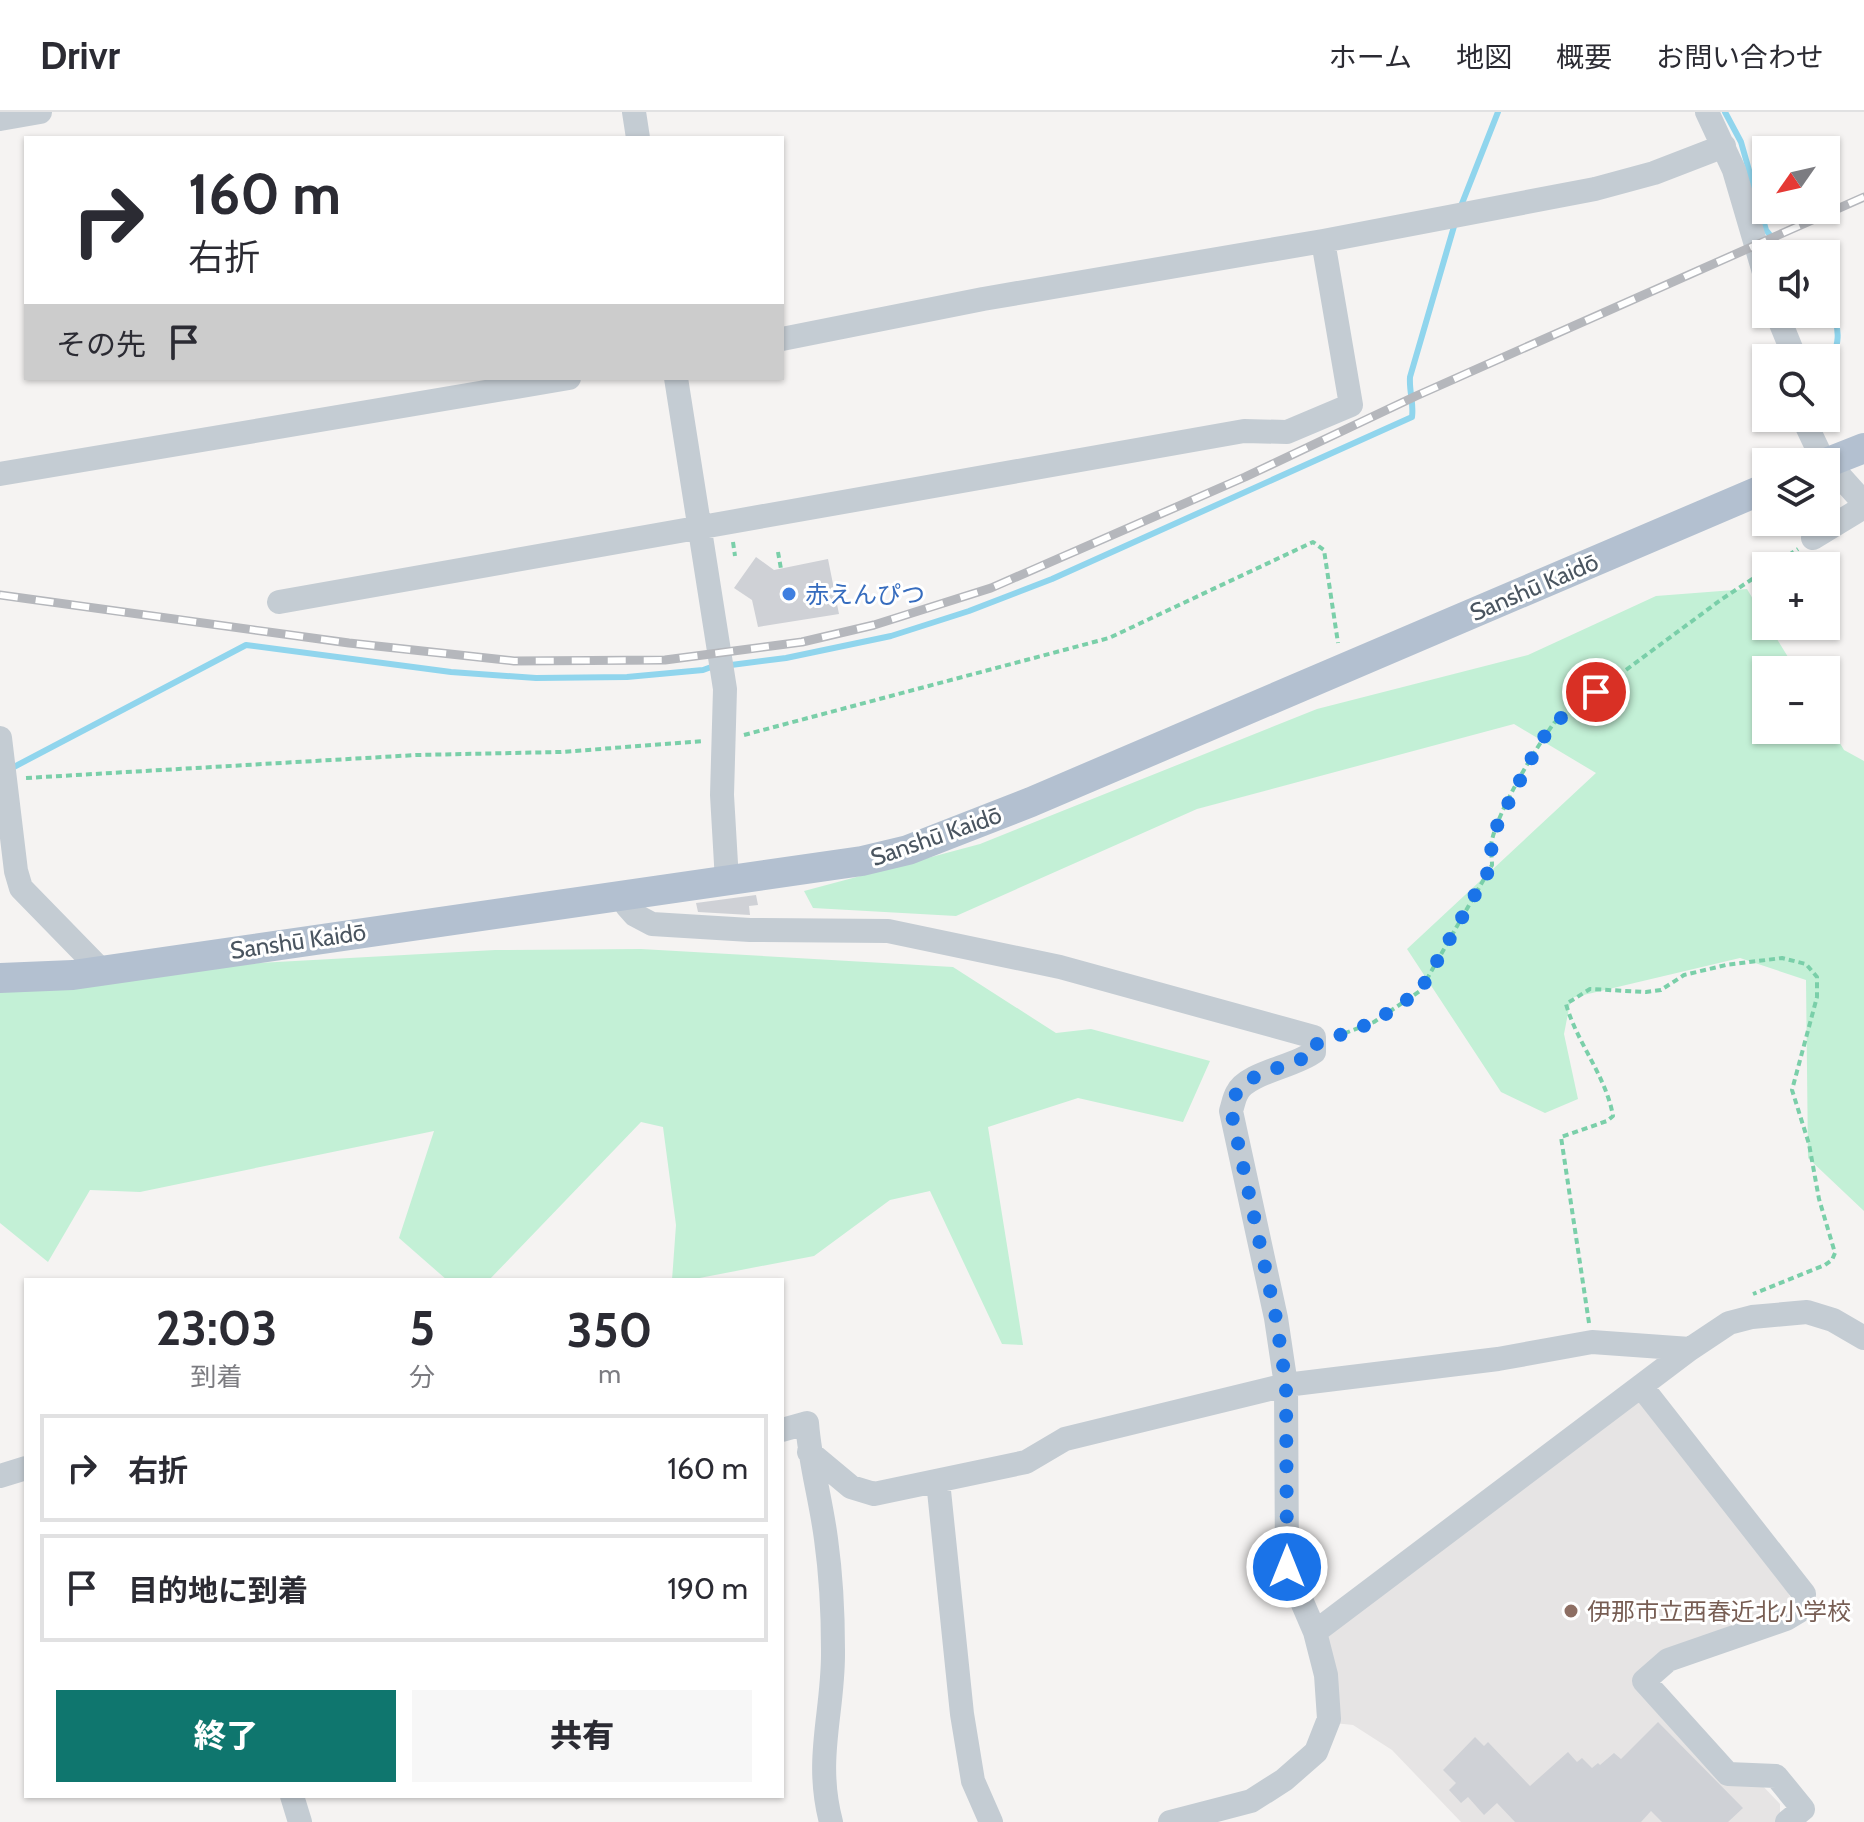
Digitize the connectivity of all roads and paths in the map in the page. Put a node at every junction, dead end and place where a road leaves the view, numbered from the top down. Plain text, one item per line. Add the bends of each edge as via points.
1 (40, 112) edge
2 (634, 112) edge
3 (1707, 112) edge
4 (0, 119) edge
5 (638, 136) edge
6 (1724, 146) junction
7 (1755, 240) edge
8 (1323, 241) junction
9 (784, 339) edge
10 (557, 380) edge
11 (676, 380) edge
12 (1864, 448) edge
13 (1840, 457) edge
14 (0, 474) edge
15 (1840, 477) edge
16 (1752, 494) edge
17 (1864, 505) edge
18 (702, 529) junction
19 (1813, 538) joint
20 (778, 552) dead end
21 (1792, 552) edge
22 (781, 569) dead end
23 (1752, 579) edge
24 (279, 602) dead end
25 (0, 738) edge
26 (2, 785) edge
27 (727, 881) junction
28 (624, 897) junction
29 (100, 969) junction
30 (0, 978) edge
31 (1314, 1045) junction
32 (1746, 1296) dead end
33 (1864, 1338) edge
34 (1592, 1342) junction
35 (1690, 1349) junction
36 (1286, 1385) junction
37 (1641, 1386) junction
38 (784, 1429) edge
39 (809, 1452) junction
40 (24, 1469) edge
41 (0, 1476) edge
42 (938, 1481) junction
43 (1315, 1632) junction
44 (293, 1798) edge
45 (1216, 1817) edge
46 (300, 1822) edge
47 (831, 1822) edge
48 (991, 1822) edge
49 (1170, 1822) edge
50 (1787, 1822) edge

1 - 4 street
2 - 5 street
3 - 6 street
6 - 7 street
6 - 8 street via 1595,189
8 - 9 street
8 - 18 street via 1351,405 1287,432 1244,431
10 - 14 street
11 - 18 street
12 - 13 main road
15 - 17 street
16 - 27 main road, Sanshū Kaidō via 972,826 862,861
17 - 19 street
18 - 24 street
18 - 27 street via 725,689 722,795
19 - 21 path
20 - 22 path
23 - 31 path via 1554,723 1499,821 1491,842 1492,865 1420,991 1374,1022
25 - 26 street
26 - 29 street via 21,888
27 - 28 main road, Sanshū Kaidō
28 - 29 main road, Sanshū Kaidō
28 - 31 street via 635,915 652,924 888,931 1060,967 1314,1037
29 - 30 main road, Sanshū Kaidō
31 - 36 street via 1314,1052 1301,1062 1258,1075 1238,1090 1231,1111
32 - 34 path via 1825,1265 1835,1253 1792,1090 1817,997 1817,977 1806,964 1782,958 1684,975 1661,990 1590,989 1566,1004 1610,1098 1613,1116 1561,1137
33 - 35 street via 1807,1312 1729,1323
34 - 35 street
34 - 36 street
35 - 37 street
36 - 42 street via 1065,1439 1026,1462
36 - 43 street via 1287,1567
37 - 43 street
37 - 50 street via 1804,1594 1801,1610 1786,1619 1668,1660 1644,1681 1728,1774 1776,1776 1803,1809
38 - 39 street via 807,1423
39 - 42 street via 851,1487 874,1494
39 - 47 street via 826,1539 833,1653 823,1749
40 - 41 street
42 - 48 street via 962,1714 973,1781
43 - 45 street via 1326,1675 1329,1719 1316,1752 1284,1780
44 - 46 street
45 - 49 street

